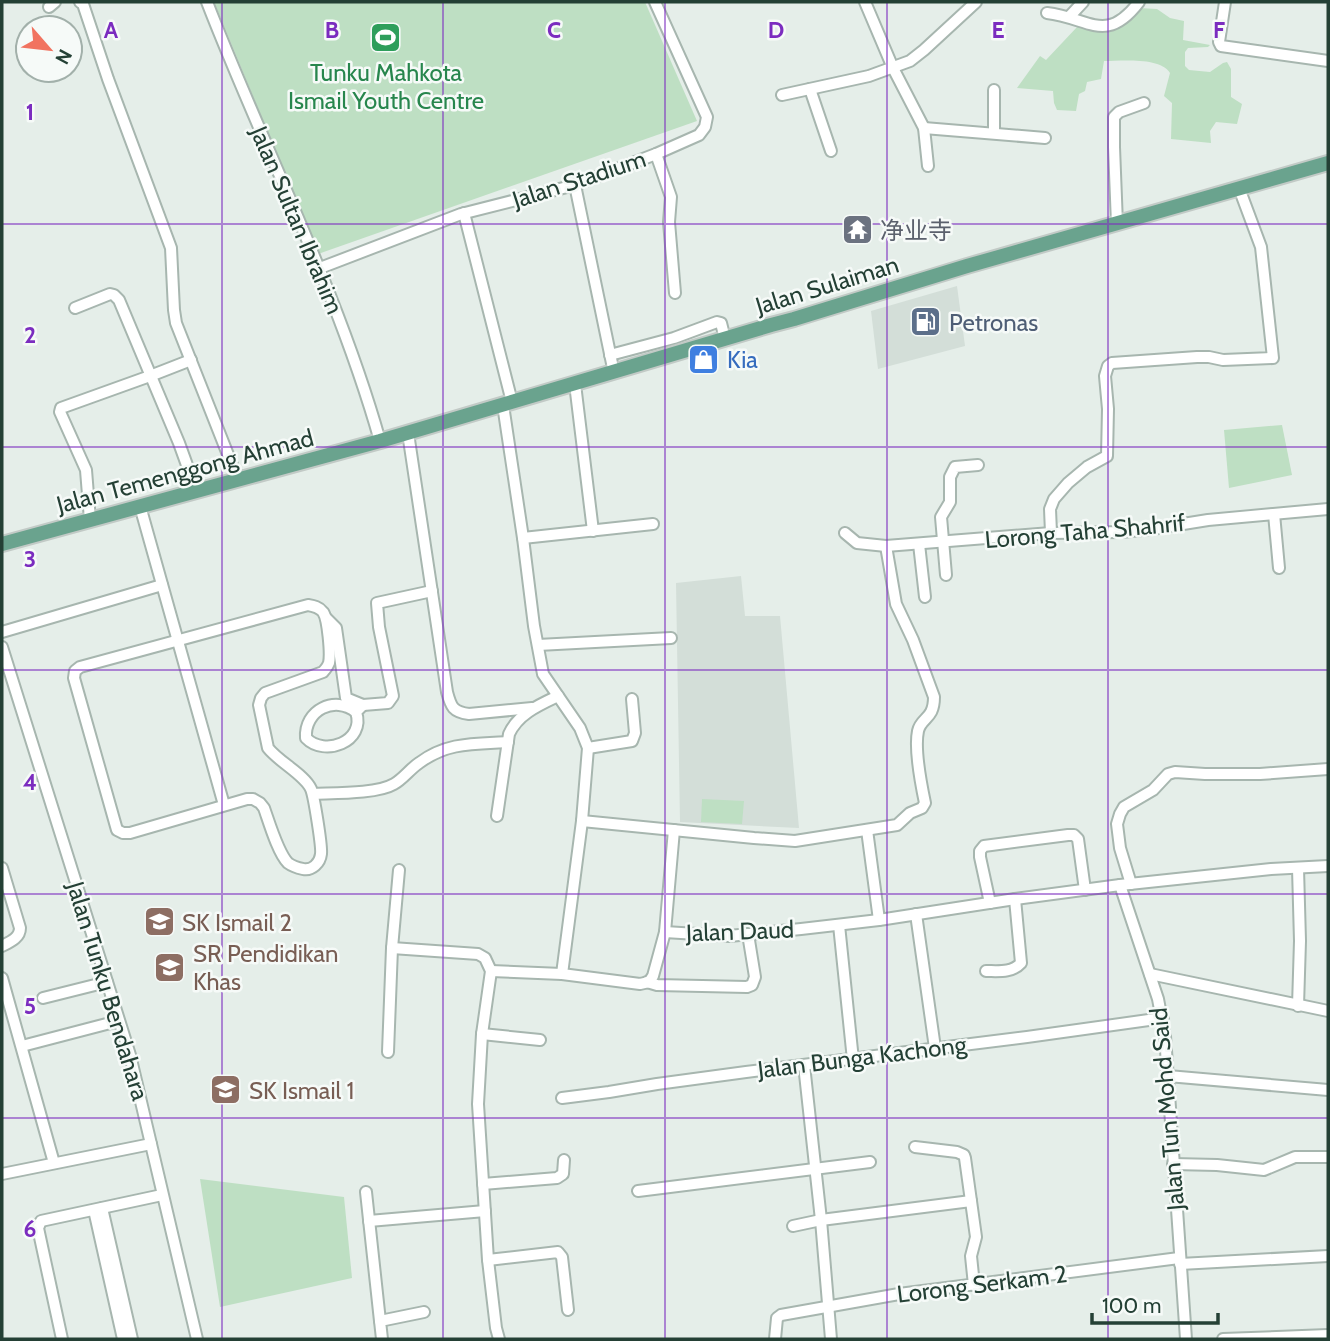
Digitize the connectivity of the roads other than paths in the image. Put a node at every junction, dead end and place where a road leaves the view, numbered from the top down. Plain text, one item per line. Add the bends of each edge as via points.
1 (80, 2) edge
2 (207, 2) edge
3 (655, 2) edge
4 (865, 2) edge
5 (976, 2) edge
6 (1083, 2) edge
7 (1139, 2) edge
8 (1225, 2) edge
9 (1047, 13) dead end
10 (1069, 17) junction
11 (1328, 61) edge
12 (893, 68) junction
13 (810, 89) junction
14 (994, 90) dead end
15 (782, 95) dead end
16 (1144, 103) dead end
17 (924, 128) junction
18 (995, 134) junction
19 (1045, 138) dead end
20 (831, 151) dead end
21 (656, 154) junction
22 (1328, 163) edge
23 (928, 166) dead end
24 (575, 185) junction
25 (1239, 188) junction
26 (464, 213) junction
27 (1117, 224) junction
28 (320, 268) junction
29 (675, 293) dead end
30 (75, 308) dead end
31 (674, 338) junction
32 (725, 339) junction
33 (676, 354) junction
34 (610, 355) junction
35 (191, 360) junction
36 (614, 373) junction
37 (150, 376) junction
38 (575, 384) junction
39 (507, 404) junction
40 (408, 433) junction
41 (380, 442) junction
42 (978, 465) dead end
43 (238, 480) junction
44 (196, 490) junction
45 (140, 506) junction
46 (1328, 509) edge
47 (1274, 514) junction
48 (90, 520) junction
49 (653, 524) dead end
50 (593, 531) junction
51 (845, 533) dead end
52 (1051, 533) junction
53 (523, 538) junction
54 (943, 542) junction
55 (2, 544) edge
56 (919, 544) junction
57 (886, 546) junction
58 (1279, 568) dead end
59 (946, 575) dead end
60 (162, 585) junction
61 (432, 591) junction
62 (925, 597) dead end
63 (326, 618) junction
64 (2, 632) edge
65 (671, 638) dead end
66 (178, 640) junction
67 (538, 645) junction
68 (3, 655) edge
69 (558, 696) junction
70 (632, 699) dead end
71 (360, 708) junction
72 (532, 708) junction
73 (508, 742) junction
74 (588, 748) junction
75 (1328, 769) edge
76 (313, 794) junction
77 (224, 805) junction
78 (497, 816) dead end
79 (582, 821) junction
80 (674, 830) junction
81 (867, 830) junction
82 (1328, 866) edge
83 (2, 868) edge
84 (1298, 868) junction
85 (399, 870) dead end
86 (1125, 885) junction
87 (1085, 890) junction
88 (1015, 899) junction
89 (990, 903) junction
90 (916, 914) junction
91 (879, 920) junction
92 (839, 925) junction
93 (664, 932) junction
94 (748, 934) junction
95 (2, 946) edge
96 (393, 947) junction
97 (491, 971) junction
98 (986, 971) dead end
99 (562, 974) junction
100 (1150, 974) junction
101 (2, 978) edge
102 (107, 982) junction
103 (647, 982) junction
104 (43, 998) dead end
105 (1298, 1006) junction
106 (1328, 1011) edge
107 (1163, 1018) junction
108 (118, 1021) junction
109 (482, 1034) junction
110 (540, 1040) dead end
111 (22, 1046) junction
112 (935, 1048) junction
113 (388, 1052) dead end
114 (853, 1060) junction
115 (804, 1065) junction
116 (1168, 1076) junction
117 (1328, 1090) edge
118 (562, 1098) dead end
119 (151, 1144) junction
120 (915, 1147) dead end
121 (1328, 1157) edge
122 (564, 1160) dead end
123 (870, 1162) dead end
124 (54, 1163) junction
125 (1173, 1164) junction
126 (816, 1169) junction
127 (2, 1174) edge
128 (483, 1184) junction
129 (638, 1191) dead end
130 (366, 1192) dead end
131 (162, 1195) junction
132 (971, 1201) junction
133 (98, 1209) junction
134 (485, 1211) junction
135 (821, 1220) junction
136 (369, 1221) junction
137 (793, 1226) dead end
138 (1328, 1256) edge
139 (488, 1260) junction
140 (1179, 1261) junction
141 (974, 1285) junction
142 (828, 1307) junction
143 (568, 1310) dead end
144 (424, 1312) dead end
145 (380, 1321) junction
146 (1328, 1335) edge
147 (62, 1339) edge
148 (123, 1339) edge
149 (132, 1339) edge
150 (197, 1339) edge
151 (382, 1339) edge
152 (499, 1339) edge
153 (775, 1339) edge
154 (831, 1339) edge
155 (1186, 1339) edge
156 (1223, 1339) edge

1 - 35 street via 171,247 174,317
2 - 28 street, Jalan Sultan Ibrahim
3 - 21 street, Jalan Stadium via 707,117 699,135
4 - 12 street
5 - 12 street via 924,50
6 - 10 street
7 - 10 street via 1109,27
8 - 11 street via 1221,46
9 - 10 street
12 - 13 street
12 - 17 street
13 - 15 street
13 - 20 street
14 - 18 street
16 - 27 street via 1114,117
17 - 18 street
17 - 23 street
18 - 19 street
21 - 24 street, Jalan Stadium
21 - 29 street via 671,197
22 - 25 main road, Jalan Sulaiman
24 - 26 street, Jalan Stadium
24 - 34 street
25 - 27 main road, Jalan Sulaiman
25 - 52 street via 1261,247 1273,358 1197,357 1108,366 1107,456 1087,467 1054,499
26 - 28 street, Jalan Stadium
26 - 39 street
27 - 32 main road, Jalan Sulaiman
28 - 41 street, Jalan Sultan Ibrahim
30 - 37 street via 114,295
31 - 32 street via 717,322
31 - 33 street
31 - 34 street
32 - 33 main road, Jalan Sulaiman
33 - 36 main road, Jalan Sulaiman
34 - 36 street
35 - 37 street
35 - 43 street
36 - 38 main road, Jalan Sulaiman
37 - 44 street
37 - 48 street via 61,408 86,470
38 - 39 main road, Jalan Sulaiman
38 - 50 street
39 - 40 main road, Jalan Sulaiman
39 - 53 street
40 - 41 main road, Jalan Sulaiman
40 - 61 street
41 - 43 main road, Jalan Temenggong Ahmad
42 - 54 street via 955,467 951,473 950,502 941,517
43 - 44 main road, Jalan Temenggong Ahmad
44 - 45 main road, Jalan Temenggong Ahmad
45 - 48 main road, Jalan Temenggong Ahmad
45 - 60 street
46 - 47 street, Lorong Taha Shahrif
47 - 52 street, Lorong Taha Shahrif via 1121,532
47 - 58 street
48 - 55 main road, Jalan Temenggong Ahmad
49 - 50 street
50 - 53 street
51 - 57 street, Lorong Taha Shahrif via 857,543
52 - 54 street, Lorong Taha Shahrif
53 - 67 street
54 - 56 street, Lorong Taha Shahrif
54 - 59 street
56 - 57 street, Lorong Taha Shahrif
56 - 62 street
57 - 81 street via 896,604 934,706 917,734 925,803 897,825
60 - 64 street
60 - 66 street
61 - 71 street via 377,603 393,696 388,703
61 - 72 street via 451,706 469,714
63 - 66 street via 316,606 308,605
63 - 71 street via 336,628 346,698
63 - 76 street via 327,667 265,693 259,705 268,748
65 - 67 street
66 - 77 street
66 - 77 street via 80,667 74,678 117,830 131,833
67 - 69 street via 543,674
68 - 102 street, Jalan Tunku Bendahara
69 - 72 street
69 - 74 street
70 - 74 street via 632,741
71 - 71 street via 357,730 343,743 316,745 306,738 308,720 315,712 336,705
72 - 73 street via 513,725
73 - 76 street via 445,748 393,785 373,791
73 - 78 street
74 - 79 street
75 - 86 street, Jalan Tun Mohd Said via 1168,774 1120,814 1117,824
76 - 77 street via 321,853 308,870 289,863 283,855 260,803 247,799
79 - 80 street
79 - 99 street
80 - 81 street via 795,841
80 - 93 street
81 - 91 street
82 - 84 street, Jalan Daud
83 - 95 street via 20,928 16,938
84 - 86 street, Jalan Daud
84 - 105 street
85 - 96 street
86 - 87 street, Jalan Daud
86 - 100 street, Jalan Tun Mohd Said
87 - 88 street, Jalan Daud
87 - 89 street via 1074,835 984,846 980,857
88 - 89 street, Jalan Daud
88 - 98 street via 1021,963 1010,970
89 - 90 street, Jalan Daud
90 - 91 street, Jalan Daud
90 - 112 street
91 - 92 street, Jalan Daud
92 - 94 street, Jalan Daud
92 - 114 street
93 - 94 street, Jalan Daud
93 - 103 street, Jalan Daud via 656,969
94 - 103 street via 755,977 752,985
96 - 97 street via 478,954
96 - 113 street
97 - 99 street
97 - 109 street
99 - 103 street
100 - 105 street
100 - 107 street, Jalan Tun Mohd Said
101 - 111 street
102 - 104 street
102 - 108 street, Jalan Tunku Bendahara
105 - 106 street
107 - 112 street, Jalan Bunga Kachong
107 - 116 street, Jalan Tun Mohd Said
108 - 111 street
108 - 119 street, Jalan Tunku Bendahara
109 - 110 street
109 - 128 street via 478,1104
111 - 124 street
112 - 114 street, Jalan Bunga Kachong
114 - 115 street, Jalan Bunga Kachong
115 - 118 street, Jalan Bunga Kachong
115 - 126 street
116 - 117 street
116 - 125 street, Jalan Tun Mohd Said
119 - 124 street
119 - 131 street, Jalan Tunku Bendahara
120 - 132 street via 964,1155
121 - 125 street via 1296,1157 1264,1170
122 - 128 street via 563,1174 557,1178
123 - 126 street
124 - 127 street
125 - 140 street, Jalan Tun Mohd Said
126 - 129 street
126 - 135 street
128 - 134 street
130 - 136 street
131 - 133 street
131 - 150 street, Jalan Tunku Bendahara
132 - 135 street
132 - 141 street via 976,1237 971,1256
133 - 147 street via 41,1221 38,1228
133 - 148 street
133 - 149 street
134 - 136 street
134 - 139 street
135 - 137 street
135 - 142 street
136 - 145 street
138 - 140 street, Lorong Serkam 2
139 - 143 street via 558,1252
139 - 152 street
140 - 141 street, Lorong Serkam 2
140 - 155 street, Jalan Tun Mohd Said
141 - 142 street, Lorong Serkam 2
142 - 153 street, Lorong Serkam 2 via 781,1315
142 - 154 street
144 - 145 street
145 - 151 street
146 - 156 street

